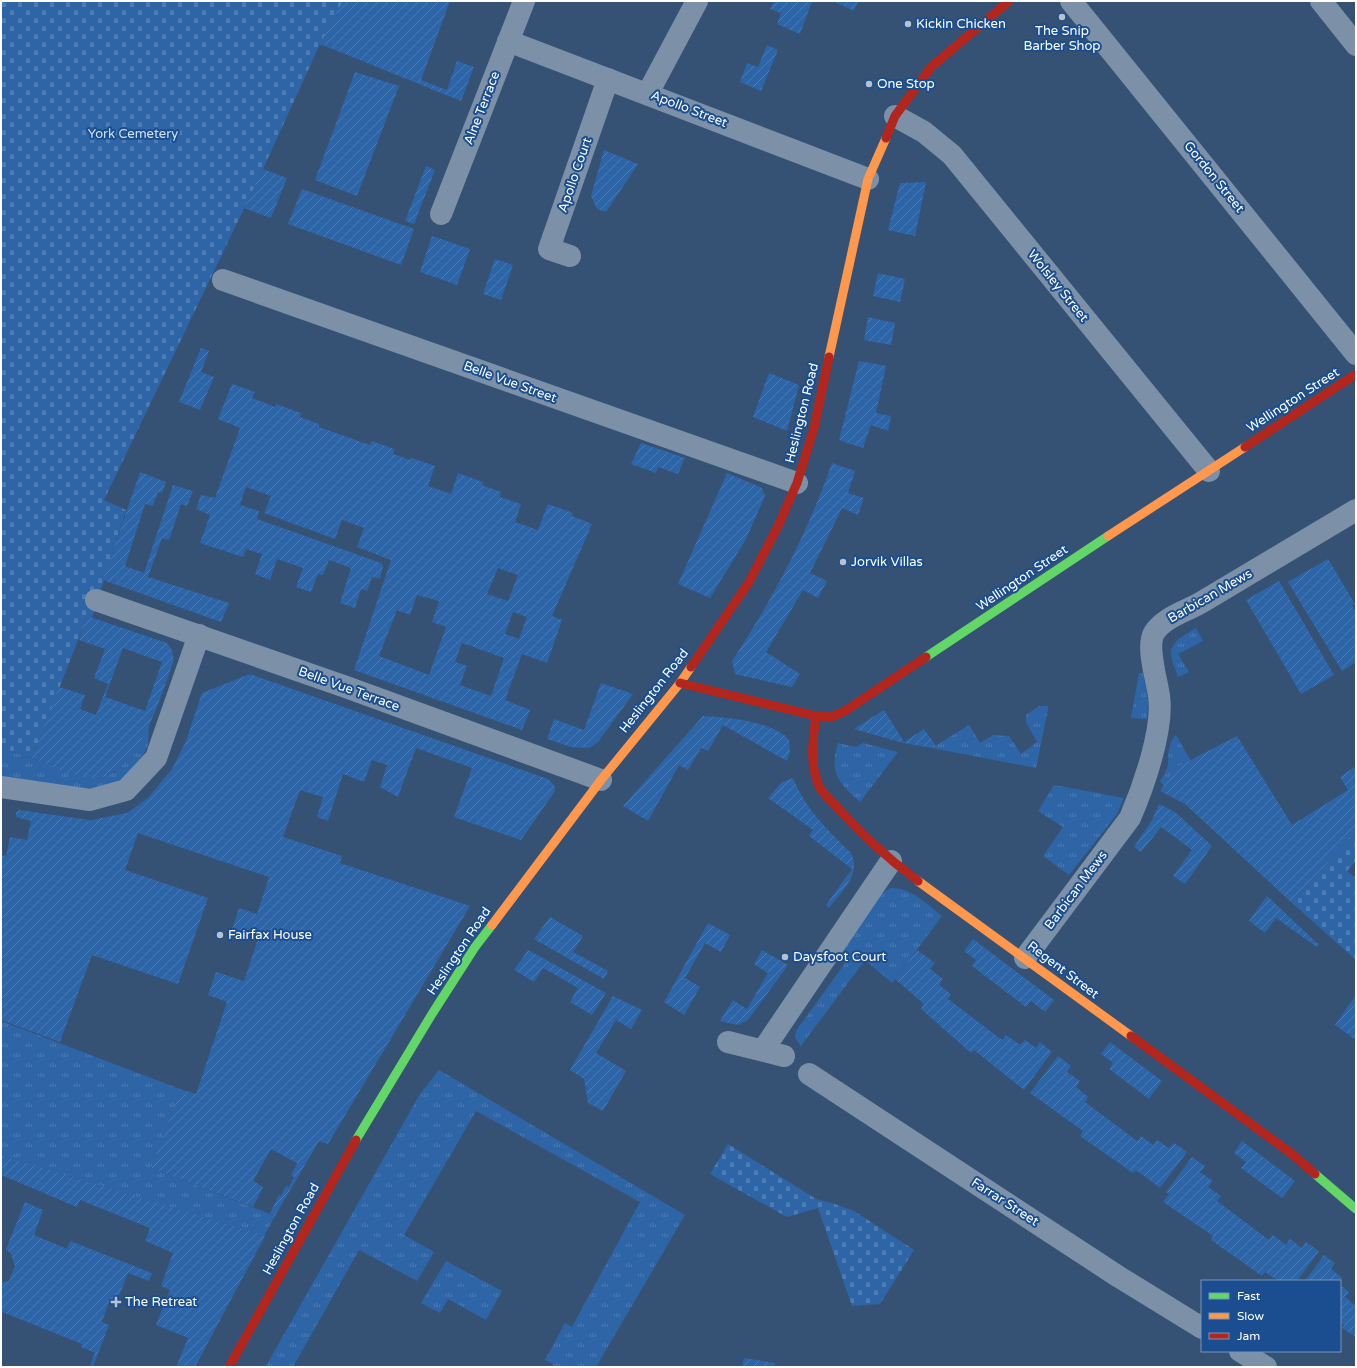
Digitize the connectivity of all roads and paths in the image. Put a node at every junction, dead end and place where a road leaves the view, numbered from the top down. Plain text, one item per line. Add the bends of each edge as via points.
1 (524, 1) edge
2 (697, 1) edge
3 (1009, 1) edge
4 (1071, 1) edge
5 (1321, 1) edge
6 (508, 41) junction
7 (1356, 44) edge
8 (608, 79) junction
9 (648, 94) junction
10 (895, 116) junction
11 (868, 179) junction
12 (441, 214) dead end
13 (570, 256) dead end
14 (223, 280) dead end
15 (1356, 354) edge
16 (1356, 374) edge
17 (1209, 470) junction
18 (797, 483) junction
19 (1356, 510) edge
20 (96, 600) dead end
21 (199, 635) junction
22 (680, 683) junction
23 (816, 716) junction
24 (601, 780) junction
25 (1, 787) edge
26 (891, 861) junction
27 (1026, 958) junction
28 (728, 1042) dead end
29 (763, 1050) junction
30 (784, 1056) dead end
31 (809, 1074) dead end
32 (1356, 1209) edge
33 (1201, 1327) edge
34 (1242, 1352) edge
35 (229, 1367) edge
36 (1266, 1367) edge

1 - 6 street, Alne Terrace
2 - 9 street
3 - 10 street, Heslington Road via 931,67
4 - 15 street, Gordon Street
5 - 7 street
6 - 8 street, Apollo Street
6 - 12 street, Alne Terrace
8 - 9 street, Apollo Street
8 - 13 street, Apollo Court via 549,249
9 - 11 street, Apollo Street
10 - 11 street, Heslington Road
10 - 17 street, Wolsley Street via 924,132 952,155
11 - 18 street, Heslington Road via 814,428
14 - 18 street, Belle Vue Street
16 - 17 street, Wellington Street
17 - 23 street, Wellington Street via 870,696 831,717
18 - 22 street, Heslington Road via 749,582
19 - 27 street, Barbican Mews via 1200,604 1166,621 1154,634 1152,660 1159,697 1159,717 1149,767 1140,794 1130,818
20 - 21 street, Belle Vue Terrace
21 - 24 street, Belle Vue Terrace
21 - 25 street via 156,758 126,790 90,800
22 - 23 street, Wellington Street
22 - 24 street, Heslington Road
23 - 26 street, Regent Street via 812,753 819,787
24 - 35 street, Heslington Road via 492,924 432,1014 358,1136
26 - 27 street, Regent Street
26 - 29 street
27 - 32 street, Regent Street via 1292,1154
28 - 29 street
29 - 30 street
31 - 33 street, Farrar Street via 1119,1277
34 - 36 street

